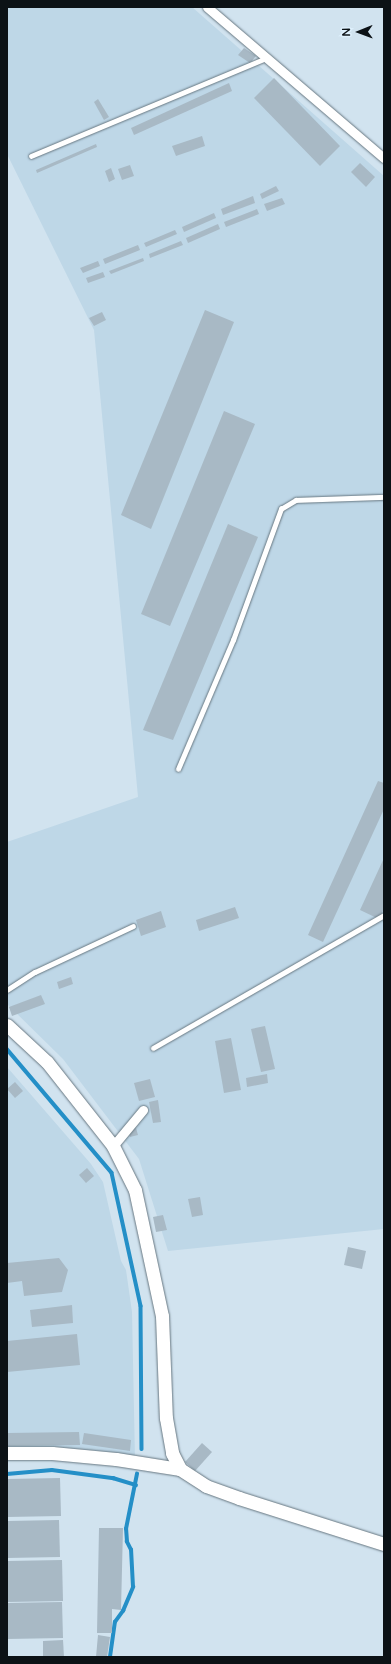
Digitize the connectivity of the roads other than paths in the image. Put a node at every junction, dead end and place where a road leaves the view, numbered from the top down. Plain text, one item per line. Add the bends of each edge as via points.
1 (207, 7) edge
2 (268, 57) junction
3 (31, 156) dead end
4 (384, 158) edge
5 (384, 497) edge
6 (178, 769) dead end
7 (384, 915) edge
8 (133, 926) dead end
9 (7, 990) edge
10 (7, 1025) edge
11 (153, 1048) dead end
12 (143, 1110) dead end
13 (113, 1146) junction
14 (7, 1453) edge
15 (180, 1469) junction
16 (384, 1544) edge

1 - 2 street
2 - 3 lane
2 - 4 street
5 - 6 lane via 296,500 281,509 232,640
7 - 11 lane
8 - 9 lane via 35,972
10 - 13 street via 47,1062
12 - 13 street
13 - 15 street via 135,1190 148,1242 162,1316 166,1418 172,1453
14 - 15 street via 97,1458
15 - 16 street via 206,1486

